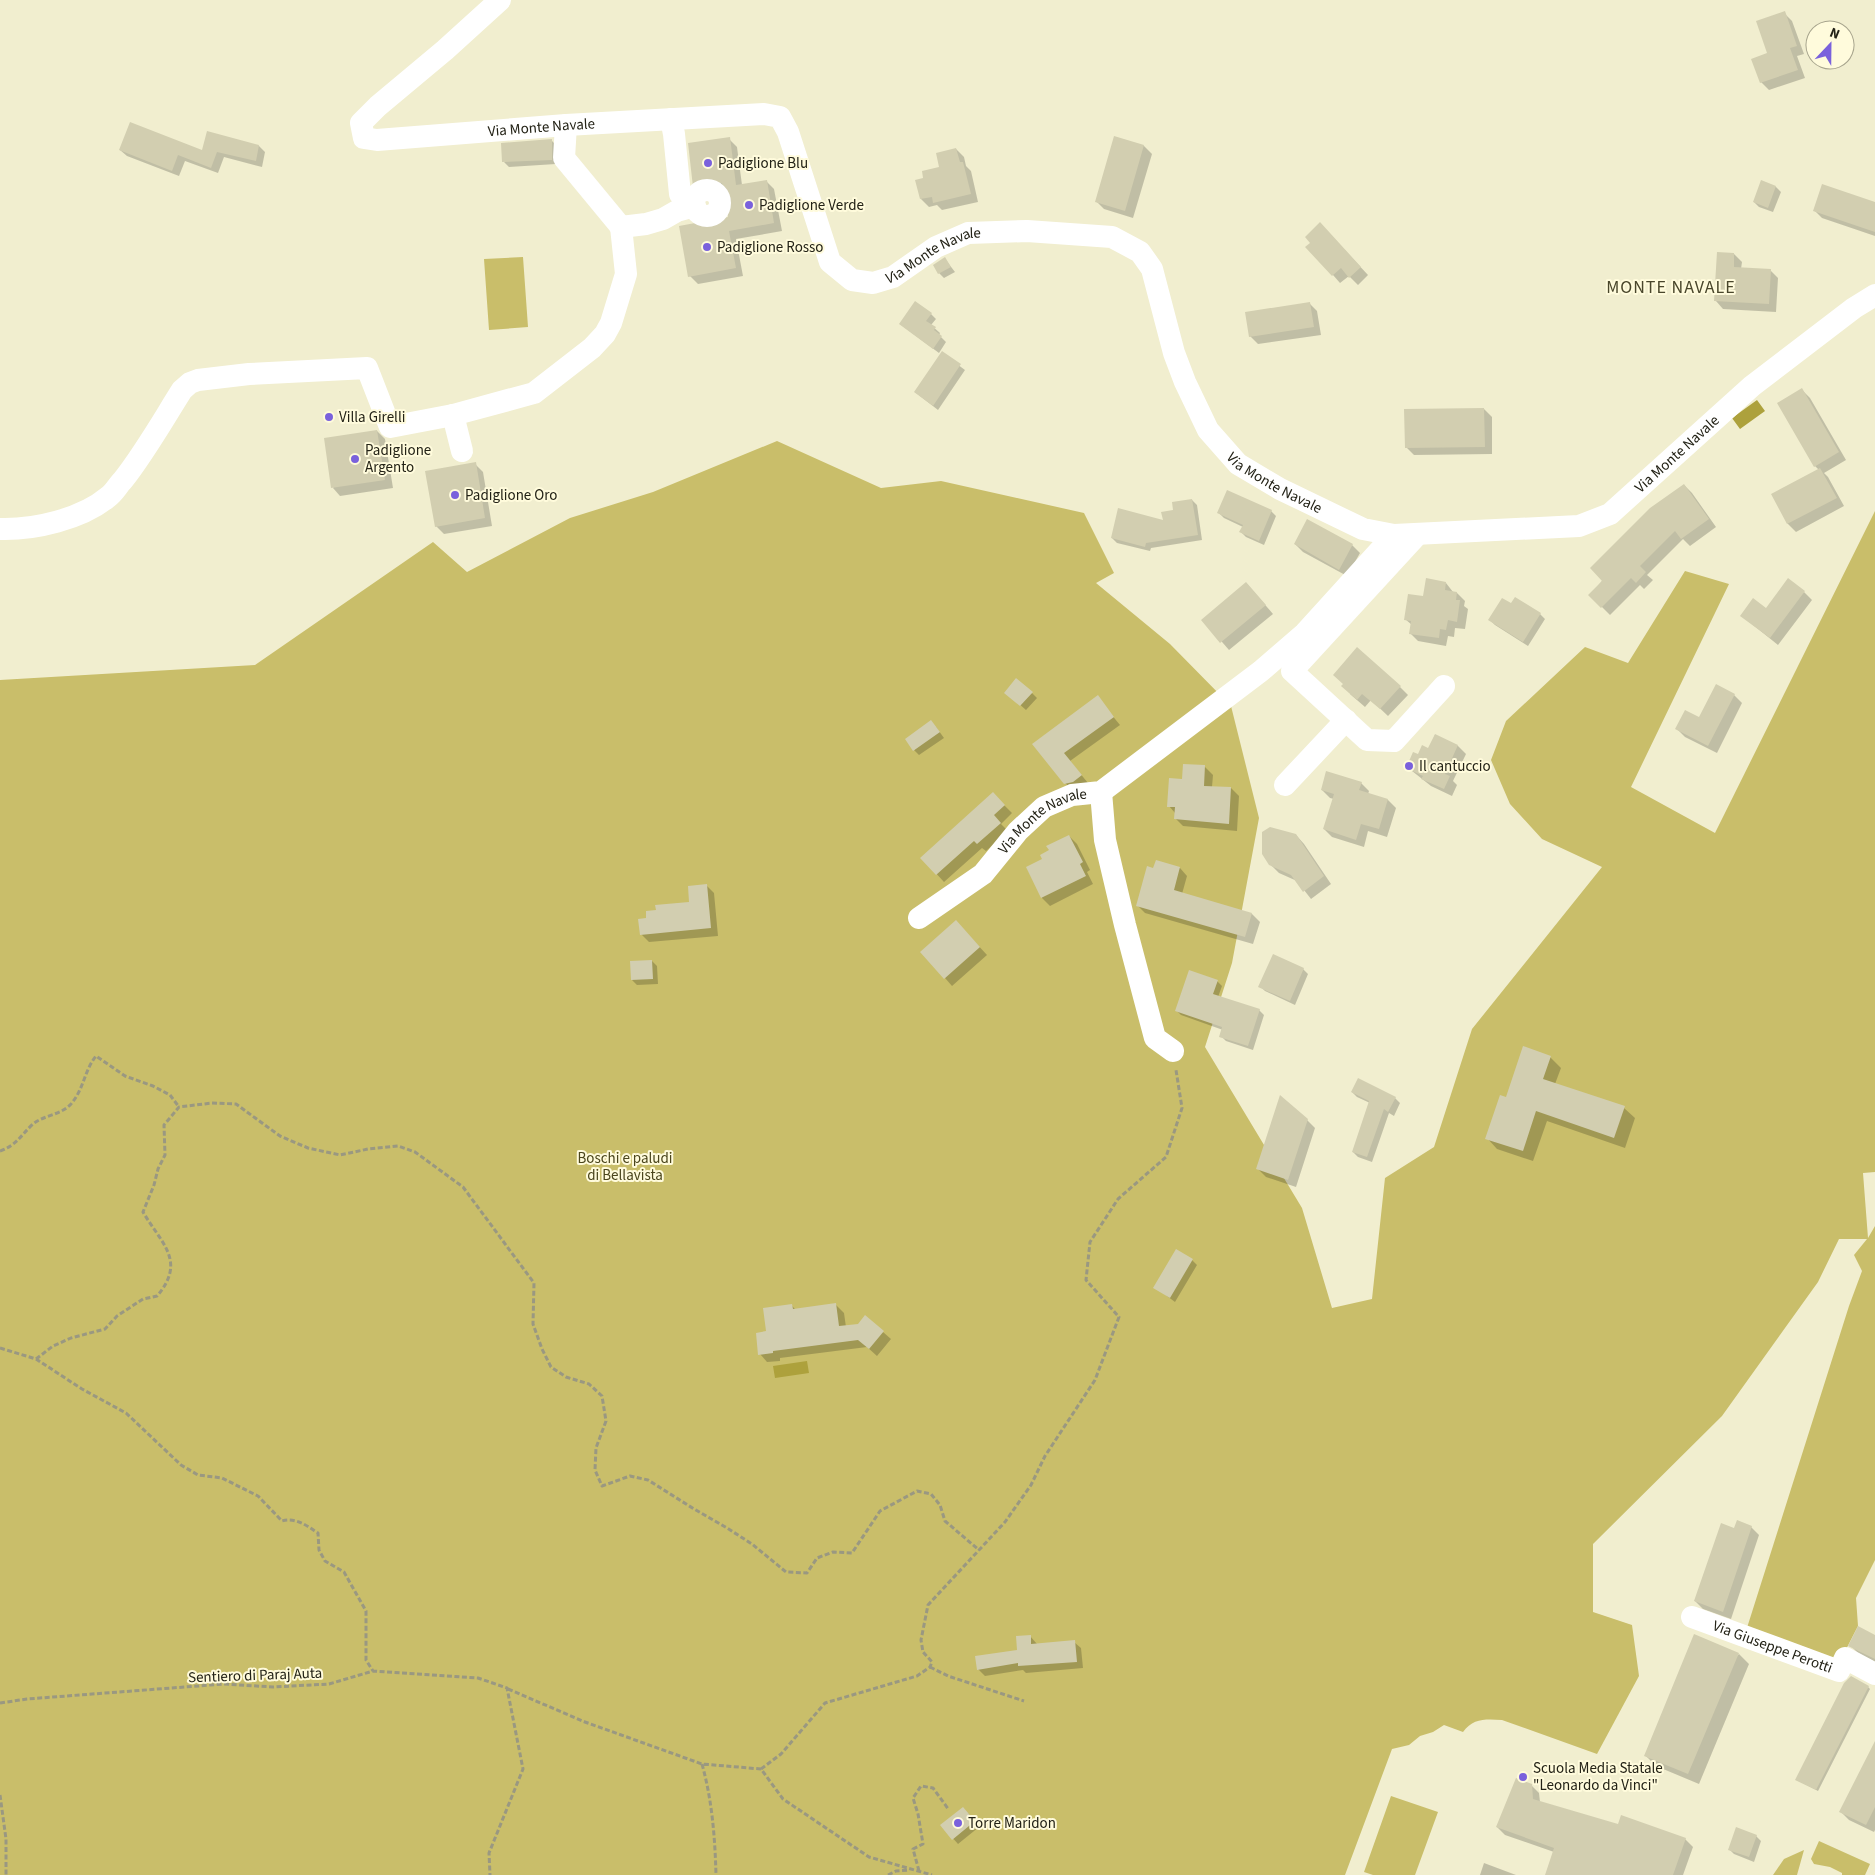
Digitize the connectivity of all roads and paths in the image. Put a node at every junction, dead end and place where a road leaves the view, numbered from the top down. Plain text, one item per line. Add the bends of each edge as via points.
1 (500, 0) edge
2 (671, 119) junction
3 (566, 125) junction
4 (621, 226) junction
5 (1875, 295) edge
6 (453, 415) junction
7 (462, 452) dead end
8 (0, 529) edge
9 (1394, 535) junction
10 (1417, 535) junction
11 (1444, 686) dead end
12 (1346, 720) junction
13 (1285, 785) dead end
14 (1101, 792) junction
15 (919, 918) dead end
16 (1173, 1051) joint
17 (179, 1107) junction
18 (0, 1150) edge
19 (0, 1348) edge
20 (36, 1359) junction
21 (979, 1550) junction
22 (1692, 1617) dead end
23 (930, 1667) junction
24 (373, 1671) junction
25 (1875, 1674) edge
26 (507, 1688) junction
27 (1024, 1701) dead end
28 (0, 1703) edge
29 (702, 1764) junction
30 (761, 1769) junction
31 (0, 1795) edge
32 (949, 1810) dead end
33 (913, 1870) junction
34 (919, 1871) junction
35 (6, 1875) edge
36 (490, 1875) edge
37 (716, 1875) edge
38 (888, 1875) edge
39 (932, 1875) edge

1 - 3 street, Via Monte Navale via 361,123 364,138 377,140
2 - 3 street, Via Monte Navale
2 - 4 street via 680,194 695,206 646,224
2 - 9 street, Via Monte Navale via 764,114 780,118 788,132 830,262 852,280 873,283 893,277 936,248 968,233 1027,231 1112,236 1140,252 1152,269 1184,382 1208,430 1238,464 1280,489 1363,528
3 - 4 street via 564,158
4 - 6 street via 626,274 605,334 534,393
5 - 10 street, Via Monte Navale via 1752,386 1610,514 1579,526
6 - 7 street
6 - 8 street via 390,427 367,368 198,380 182,390 135,465 109,497 86,511 57,521
9 - 10 street, Via Monte Navale
9 - 14 street, Via Monte Navale via 1306,633
10 - 12 street via 1292,671
11 - 12 street via 1394,741 1367,740
12 - 13 street
14 - 15 street, Via Monte Navale via 1072,795 1044,807 1018,831 983,874
14 - 16 street via 1105,840 1155,1038
16 - 21 path via 1182,1108 1166,1157 1118,1199 1090,1242 1086,1280 1119,1317 1095,1380 1045,1456 1031,1485 1005,1522
17 - 18 path via 170,1095 125,1076 96,1056 70,1105 34,1123 10,1147
17 - 20 path via 164,1125 165,1155 143,1212 166,1246 171,1262 167,1285 157,1296 143,1298 104,1329 71,1338
17 - 21 path via 236,1104 280,1136 308,1148 340,1155 398,1146 415,1152 463,1187 534,1283 533,1324 551,1367 566,1377 589,1384 602,1396 606,1421 596,1448 595,1470 602,1486 630,1476 648,1480 752,1544 786,1572 807,1573 816,1558 833,1552 852,1553 880,1510 917,1491 931,1494 940,1505 945,1521
19 - 20 path
20 - 24 path via 126,1413 181,1465 198,1475 222,1478 258,1496 282,1521 289,1519 318,1533 319,1550 325,1561 344,1572 366,1611 366,1660
21 - 23 path via 928,1606 922,1640 923,1652 932,1662
22 - 25 street, Via Giuseppe Perotti via 1839,1671 1845,1658
23 - 27 path
23 - 30 path via 917,1676 825,1703 781,1754
24 - 26 path, Sentiero di Paraj Auta via 478,1678
24 - 28 path, Sentiero di Paraj Auta via 329,1684 273,1687 224,1684
26 - 29 path, Sentiero di Paraj Auta via 585,1722
26 - 36 path via 523,1769 489,1853
29 - 30 path, Sentiero di Paraj Auta
29 - 37 path via 711,1807
30 - 33 path via 783,1799 869,1857
31 - 35 path via 6,1839
32 - 34 path via 932,1788 921,1786 913,1798 923,1844 913,1849
33 - 34 path
33 - 38 path
34 - 39 path

